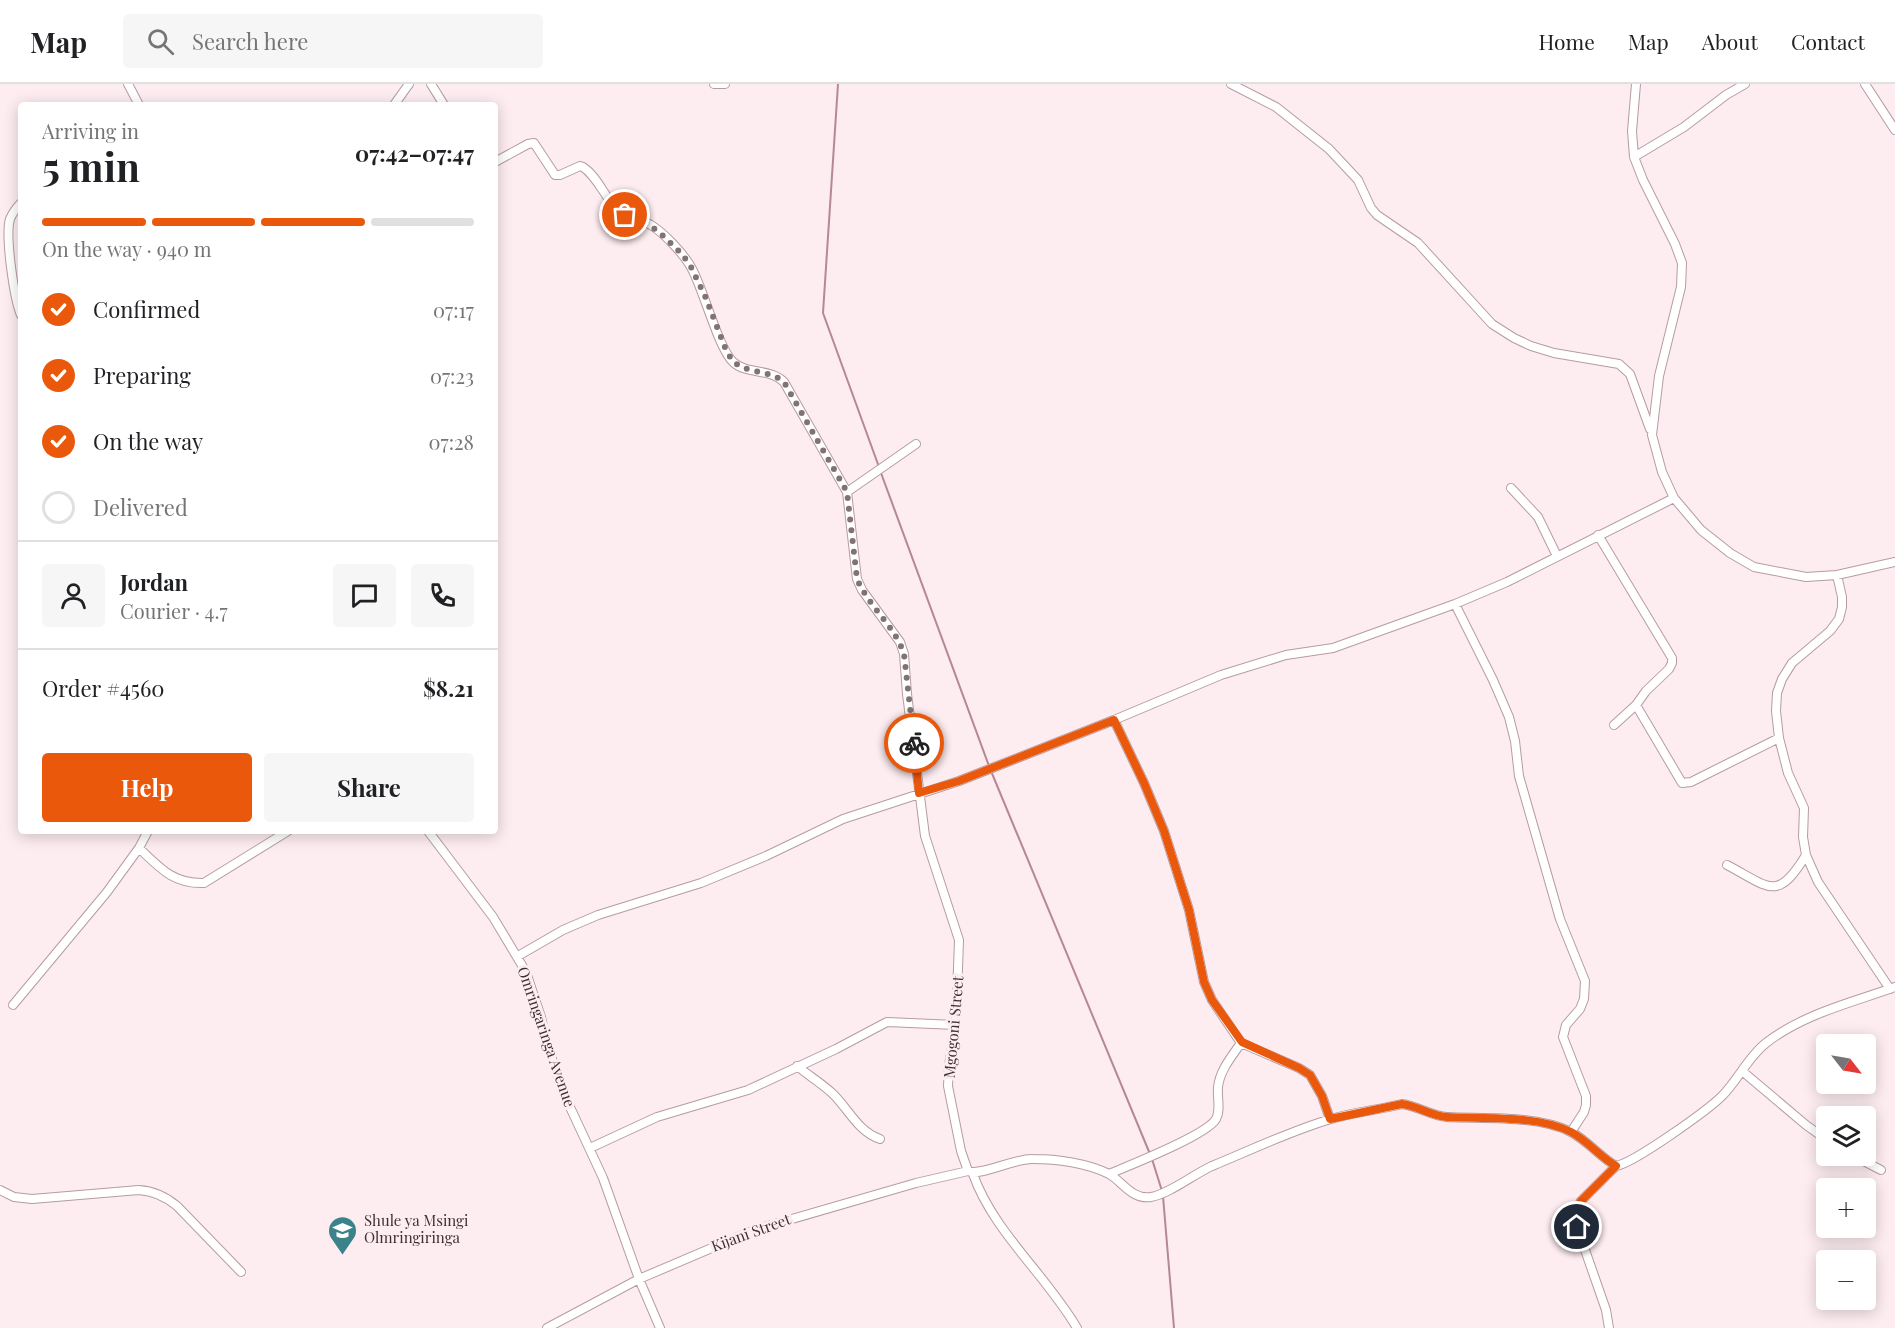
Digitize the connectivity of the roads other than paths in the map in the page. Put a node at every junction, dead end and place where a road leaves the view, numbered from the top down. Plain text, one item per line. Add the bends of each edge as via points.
1 (128, 84) edge
2 (409, 84) edge
3 (431, 84) edge
4 (714, 84) edge
5 (725, 84) edge
6 (1231, 84) edge
7 (1636, 84) edge
8 (1745, 84) edge
9 (1865, 84) edge
10 (137, 102) edge
11 (396, 102) edge
12 (442, 102) edge
13 (1895, 130) edge
14 (1634, 157) junction
15 (498, 160) edge
16 (18, 206) edge
17 (18, 301) edge
18 (1652, 435) junction
19 (916, 444) dead end
20 (1511, 488) dead end
21 (847, 492) junction
22 (1674, 498) junction
23 (1598, 535) junction
24 (1557, 556) junction
25 (1895, 562) edge
26 (1837, 575) junction
27 (1455, 604) junction
28 (1636, 705) junction
29 (1114, 720) junction
30 (1614, 725) dead end
31 (1779, 738) junction
32 (919, 793) junction
33 (146, 834) edge
34 (283, 834) edge
35 (430, 834) edge
36 (139, 848) junction
37 (1806, 855) junction
38 (1726, 865) dead end
39 (518, 956) junction
40 (1892, 988) edge
41 (13, 1005) dead end
42 (956, 1025) junction
43 (1242, 1042) junction
44 (797, 1066) junction
45 (1742, 1071) junction
46 (1330, 1119) junction
47 (1571, 1132) junction
48 (1816, 1132) edge
49 (880, 1139) dead end
50 (590, 1148) junction
51 (1616, 1166) junction
52 (1873, 1166) edge
53 (1881, 1170) dead end
54 (970, 1172) junction
55 (1109, 1174) junction
56 (0, 1190) edge
57 (241, 1272) dead end
58 (639, 1279) junction
59 (547, 1328) edge
60 (660, 1328) edge
61 (1077, 1328) edge
62 (1609, 1328) edge

1 - 10 street
2 - 11 street
3 - 12 street
4 - 5 street
6 - 18 street via 1276,107 1329,149 1358,180 1377,215 1418,243 1492,324 1531,346 1625,368
7 - 14 street
8 - 14 street
9 - 13 street
14 - 18 street via 1675,244 1683,274 1659,376
15 - 21 street, Mgogoni Street via 534,143 555,175 583,167 618,210 657,230 691,267 733,362 784,382
16 - 17 street via 8,230
18 - 22 street
19 - 21 street
20 - 24 street via 1538,517
21 - 32 street, Mgogoni Street via 857,579 904,654
22 - 23 street
22 - 26 street via 1701,530 1754,567 1806,577
23 - 24 street
23 - 28 street via 1672,658 1669,669
24 - 27 street
25 - 26 street
26 - 31 street via 1842,597 1839,619 1792,663 1777,693
27 - 29 street via 1333,648 1286,655 1221,675
27 - 47 street via 1509,717 1520,776 1560,919 1585,981 1584,999 1563,1037 1586,1096 1586,1105
28 - 30 street
28 - 31 street via 1682,783
29 - 32 street
29 - 43 street via 1164,831 1189,910 1204,982 1220,1013
31 - 37 street via 1788,773 1804,808
32 - 39 street via 843,819 701,884 598,915 562,930
32 - 42 street, Mgogoni Street via 925,837 959,940
33 - 36 street
34 - 36 street via 204,883 178,880
35 - 39 street, Omringaringa Avenue
36 - 41 street
37 - 38 street via 1779,887 1761,883
37 - 40 street via 1818,882
39 - 50 street, Omringaringa Avenue via 532,984 563,1092
40 - 45 street via 1800,1023 1763,1046
42 - 44 street via 887,1022
42 - 54 street, Mgogoni Street via 948,1086 961,1151
43 - 46 street via 1310,1075
43 - 55 street via 1220,1075 1219,1112 1211,1125
44 - 49 street via 831,1092 866,1132
44 - 50 street via 737,1094 657,1117
45 - 48 street
45 - 51 street via 1709,1108 1637,1157
46 - 47 street via 1402,1104 1444,1117 1489,1117 1545,1124
46 - 55 street via 1205,1169 1152,1197 1134,1194
47 - 51 street
50 - 58 street, Omringaringa Avenue
51 - 62 street via 1581,1201 1576,1215
52 - 53 street
54 - 55 street via 1031,1158 1078,1164
54 - 58 street, Kijani Street via 916,1183 754,1230
54 - 61 street, Mgogoni Street via 992,1213
56 - 57 street via 32,1199 154,1192 177,1206
58 - 59 street, Kijani Street
58 - 60 street, Omringaringa Avenue

